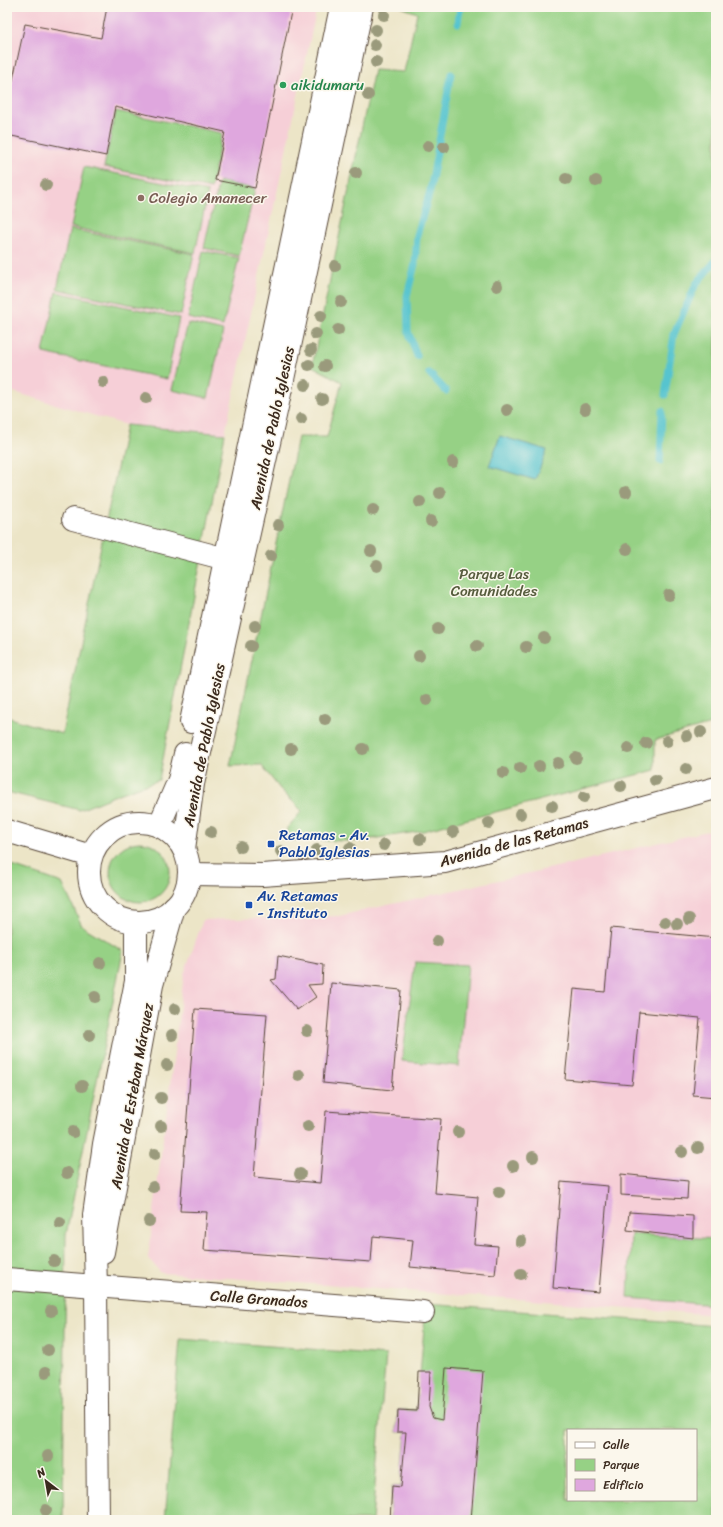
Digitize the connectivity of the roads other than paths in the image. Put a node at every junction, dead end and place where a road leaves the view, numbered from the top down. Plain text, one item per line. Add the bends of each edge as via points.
1 (341, 7) edge
2 (362, 7) edge
3 (73, 519) dead end
4 (226, 559) junction
5 (716, 788) edge
6 (159, 826) junction
7 (7, 831) edge
8 (184, 849) junction
9 (91, 856) junction
10 (189, 874) junction
11 (174, 907) junction
12 (136, 922) junction
13 (7, 1279) edge
14 (96, 1286) junction
15 (423, 1312) dead end
16 (98, 1520) edge

1 - 4 street, Avenida de Pablo Iglesias
2 - 8 street, Avenida de Pablo Iglesias via 193,784
3 - 4 street
4 - 6 street, Avenida de Pablo Iglesias via 179,780
5 - 10 street, Avenida de las Retamas via 445,862 262,875
6 - 8 street via 169,832
6 - 9 street via 143,822 126,823 111,830 99,842
7 - 9 street
8 - 10 street
9 - 12 street via 91,886 98,900 108,911
10 - 11 street via 182,897
11 - 12 street via 163,915
11 - 14 street, Avenida de Esteban Márquez via 152,985
12 - 14 street, Avenida de Esteban Márquez via 136,981 104,1144 94,1215
13 - 14 street, Calle Granados
14 - 15 street, Calle Granados
14 - 16 street, Avenida de Esteban Márquez

